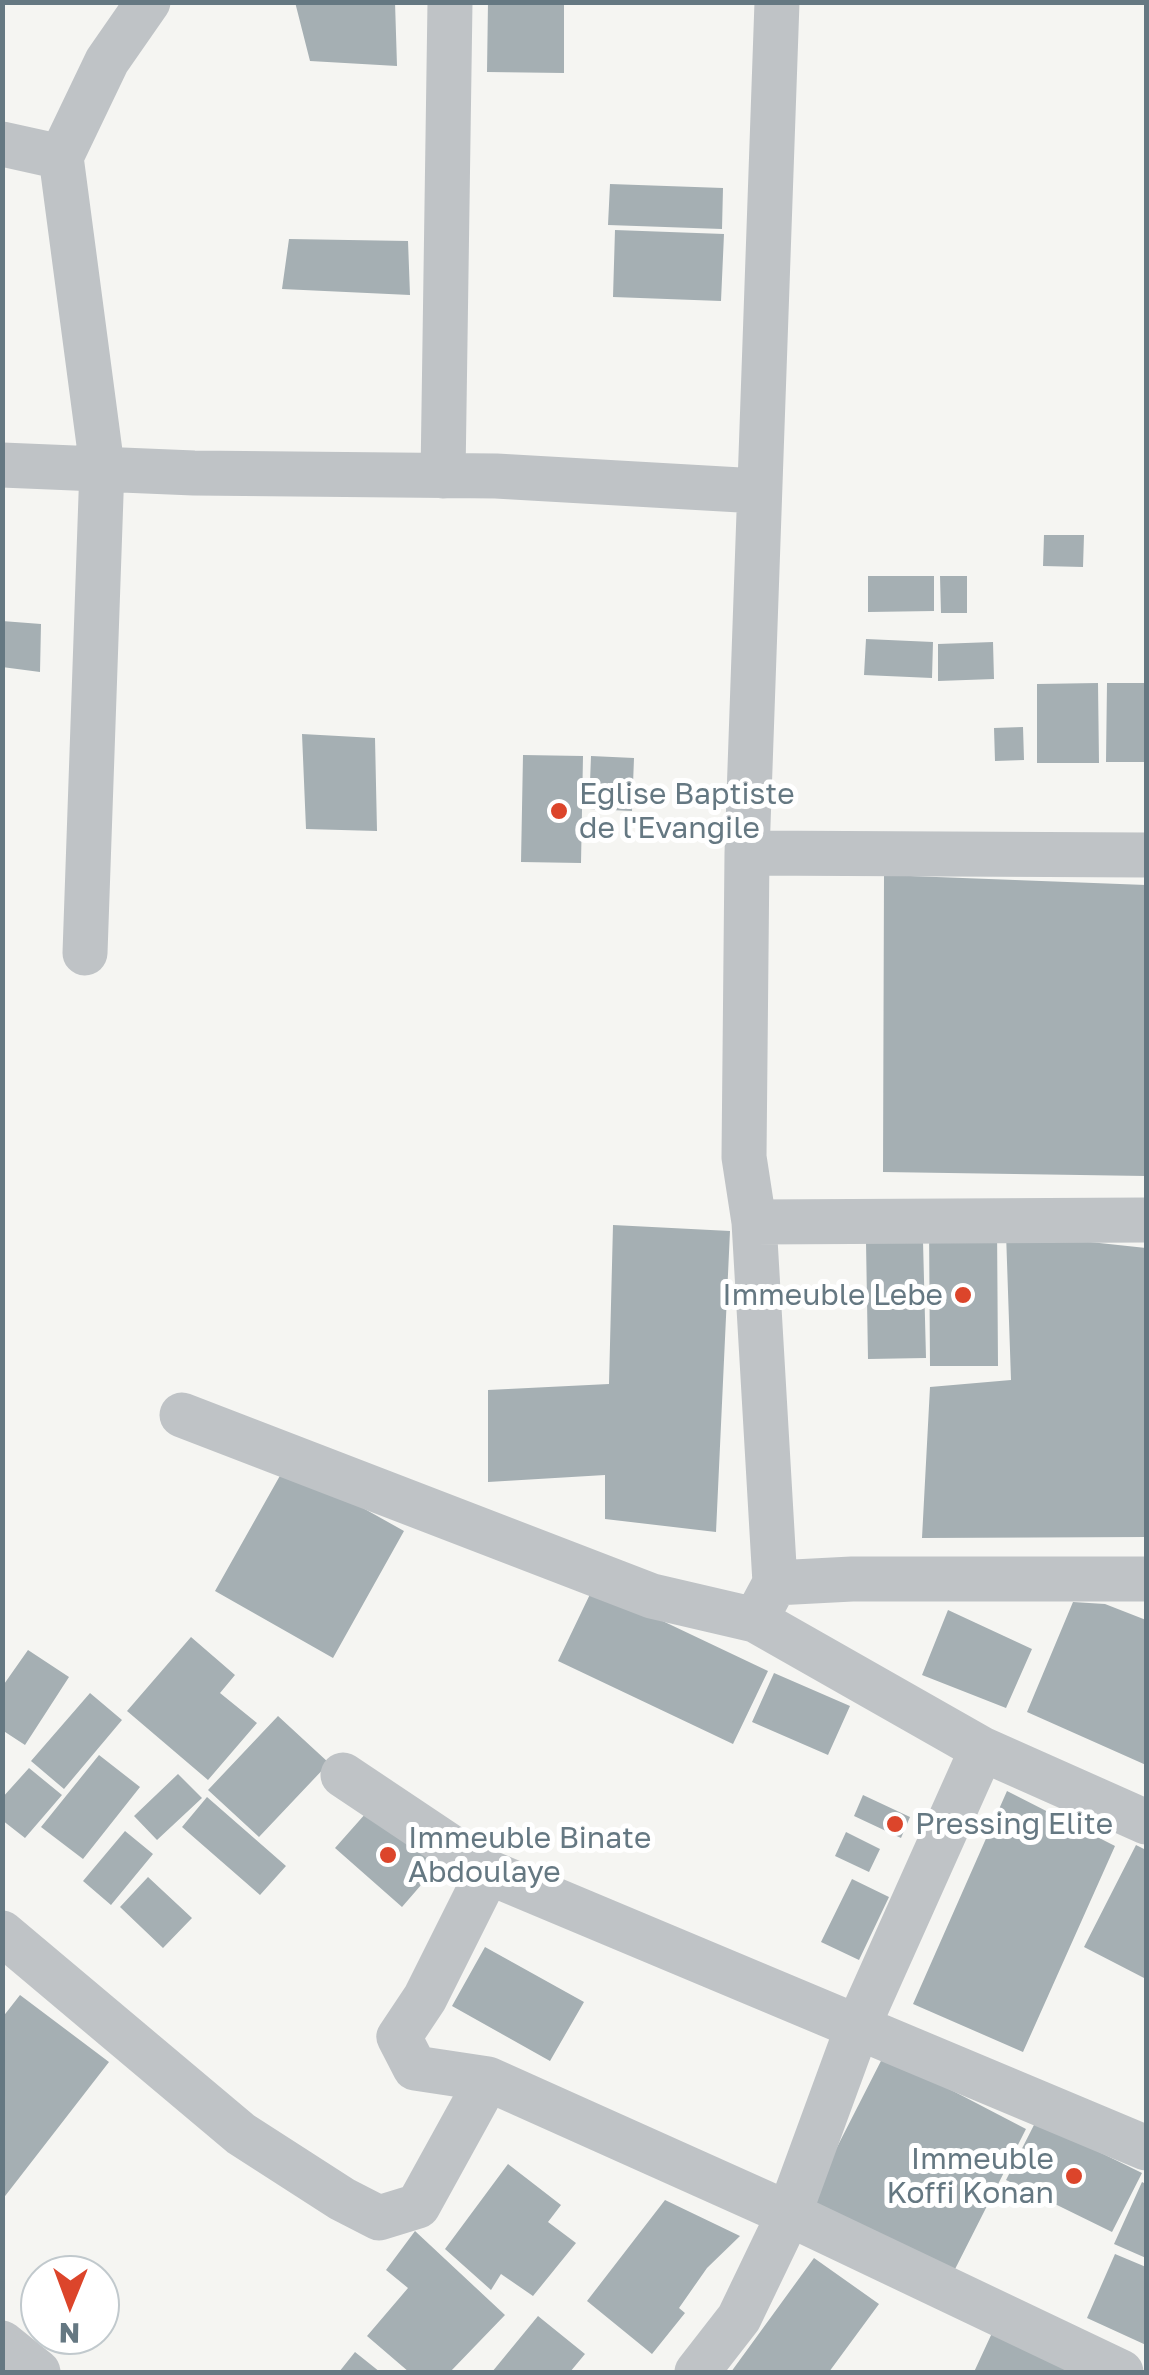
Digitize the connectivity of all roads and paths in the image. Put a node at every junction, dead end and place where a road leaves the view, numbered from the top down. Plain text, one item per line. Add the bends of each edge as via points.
1 (148, 2) edge
2 (450, 2) edge
3 (777, 2) edge
4 (2, 144) edge
5 (61, 156) junction
6 (2, 465) edge
7 (102, 467) junction
8 (443, 476) junction
9 (758, 491) junction
10 (748, 854) junction
11 (1146, 855) edge
12 (85, 952) dead end
13 (1146, 1220) edge
14 (754, 1222) junction
15 (182, 1415) dead end
16 (1146, 1579) edge
17 (765, 1602) junction
18 (982, 1749) junction
19 (343, 1775) dead end
20 (1146, 1822) edge
21 (488, 1872) junction
22 (2, 1932) edge
23 (858, 2026) junction
24 (488, 2079) junction
25 (1146, 2148) edge
26 (789, 2214) junction
27 (2, 2343) edge
28 (38, 2372) edge
29 (698, 2372) edge
30 (1121, 2372) edge

1 - 5 street via 107,61
2 - 8 street
3 - 9 street
4 - 5 street
5 - 7 street
6 - 7 street
7 - 8 street
7 - 12 street
8 - 9 street
9 - 10 street
10 - 11 street
10 - 14 street via 744,1156
13 - 14 street
14 - 17 street
15 - 17 street via 652,1596
16 - 17 street via 852,1579
17 - 18 street
18 - 20 street
18 - 23 street
19 - 21 street
21 - 23 street
21 - 24 street via 399,2037 415,2068
22 - 24 street via 241,2134 379,2218 418,2206
23 - 25 street
23 - 26 street
24 - 26 street
26 - 29 street via 739,2318
26 - 30 street
27 - 28 street

